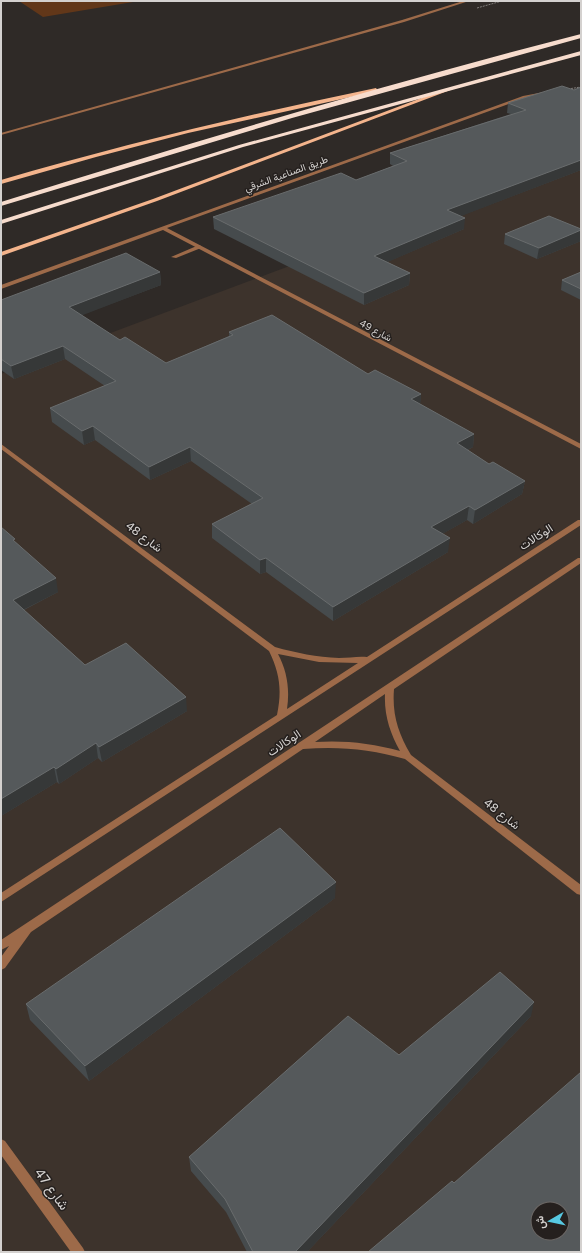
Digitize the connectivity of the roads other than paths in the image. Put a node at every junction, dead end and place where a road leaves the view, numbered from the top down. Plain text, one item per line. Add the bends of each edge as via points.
1 (467, 1) edge
2 (581, 36) edge
3 (581, 53) edge
4 (390, 88) junction
5 (450, 89) junction
6 (551, 92) edge
7 (1, 134) edge
8 (1, 182) edge
9 (1, 204) edge
10 (1, 222) edge
11 (163, 228) junction
12 (199, 247) junction
13 (1, 254) edge
14 (174, 257) dead end
15 (1, 287) edge
16 (1, 446) edge
17 (581, 447) edge
18 (581, 522) edge
19 (581, 560) edge
20 (272, 649) junction
21 (369, 659) junction
22 (390, 687) junction
23 (281, 715) junction
24 (301, 746) junction
25 (408, 757) junction
26 (581, 891) edge
27 (2, 897) edge
28 (29, 927) junction
29 (1, 946) edge
30 (1, 965) edge
31 (1, 1145) edge
32 (79, 1252) edge

1 - 7 street
2 - 4 highway
3 - 5 highway, طريق الصناعية الشرقي
4 - 8 main road via 318,102 113,150
4 - 9 highway via 226,134
5 - 10 highway, طريق الصناعية الشرقي via 242,146
5 - 13 main road, طريق الصناعية الشرقي via 192,186
6 - 11 street, طريق الصناعية الشرقي via 524,97
11 - 12 street, شارع 49
11 - 15 street, طريق الصناعية الشرقي
12 - 14 street
12 - 17 street, شارع 49
16 - 20 street, شارع 48
18 - 21 street, الوكالات
19 - 22 street, الوكالات
20 - 21 street, شارع 48 via 319,661
20 - 23 street, شارع 48 via 285,680 285,698
21 - 23 street, الوكالات
22 - 24 street, الوكالات
22 - 25 street, شارع 48 via 390,722 397,740
23 - 27 street, الوكالات
24 - 25 street, شارع 48 via 328,743 356,744
24 - 28 street, الوكالات
25 - 26 street, شارع 48
28 - 29 street, الوكالات
28 - 30 street
31 - 32 street, شارع 47

